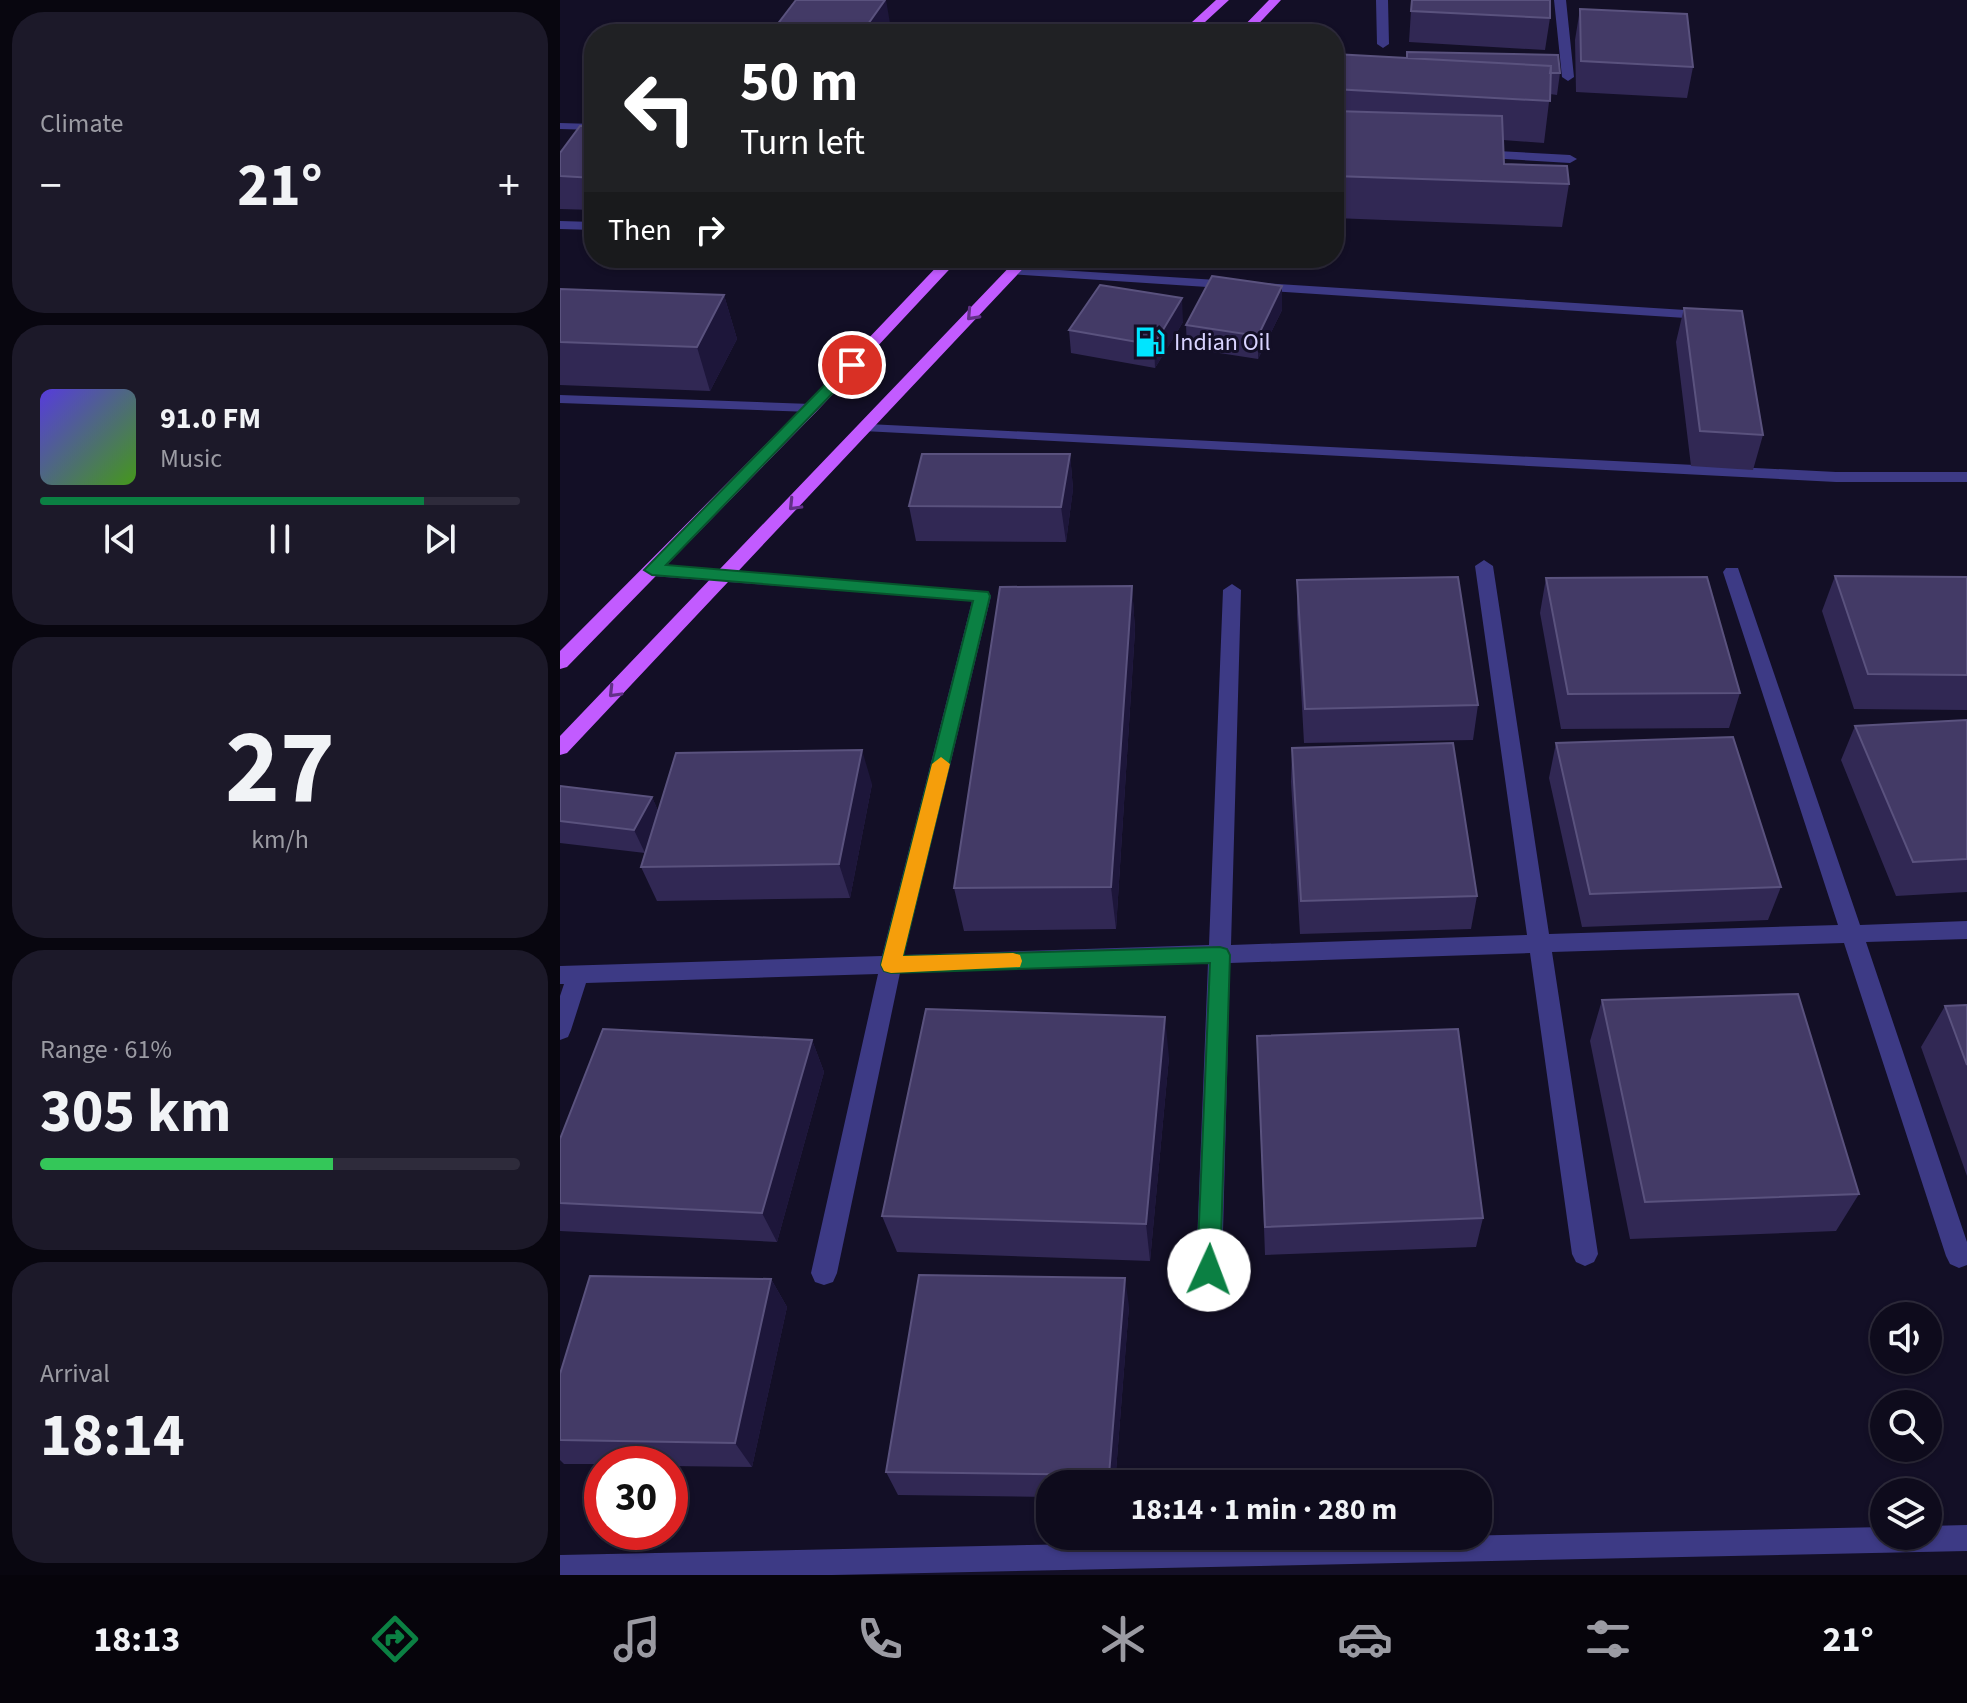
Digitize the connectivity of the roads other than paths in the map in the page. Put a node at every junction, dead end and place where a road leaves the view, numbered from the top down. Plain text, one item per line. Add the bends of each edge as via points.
1 (1223, 0) edge
2 (1275, 0) edge
3 (1382, 0) edge
4 (1560, 0) edge
5 (1196, 24) edge
6 (1252, 24) edge
7 (1383, 44) dead end
8 (1568, 77) dead end
9 (560, 126) edge
10 (584, 127) edge
11 (1460, 153) edge
12 (1570, 159) dead end
13 (560, 225) edge
14 (584, 226) edge
15 (944, 268) edge
16 (1015, 268) edge
17 (1072, 268) edge
18 (1701, 315) edge
19 (560, 399) edge
20 (811, 408) junction
21 (868, 428) junction
22 (1967, 477) edge
23 (1484, 566) dead end
24 (652, 570) junction
25 (1732, 572) dead end
26 (727, 575) junction
27 (1232, 590) dead end
28 (560, 662) edge
29 (560, 748) edge
30 (1967, 930) edge
31 (1852, 934) junction
32 (1540, 944) junction
33 (1220, 955) junction
34 (891, 965) junction
35 (569, 975) edge
36 (560, 1030) edge
37 (1585, 1254) dead end
38 (1959, 1256) dead end
39 (1209, 1270) dead end
40 (824, 1273) dead end
41 (1967, 1538) edge
42 (560, 1568) edge

1 - 5 main road
2 - 6 main road
3 - 7 street
4 - 8 street
9 - 10 lane
11 - 12 street
13 - 14 lane
15 - 20 main road
16 -> 21 main road
17 - 18 street
19 - 20 lane
20 - 24 main road
21 - 22 lane via 1836,477
21 -> 26 main road
23 - 32 street
24 - 26 street
24 - 28 main road
25 - 31 street
26 -> 29 main road
26 - 34 street via 982,596
27 - 33 street
30 - 31 street
31 - 32 street
31 - 38 street
32 - 33 street
32 - 37 street
33 - 34 street
33 - 39 street
34 - 35 street
34 - 40 street
35 - 36 street
41 - 42 lane

